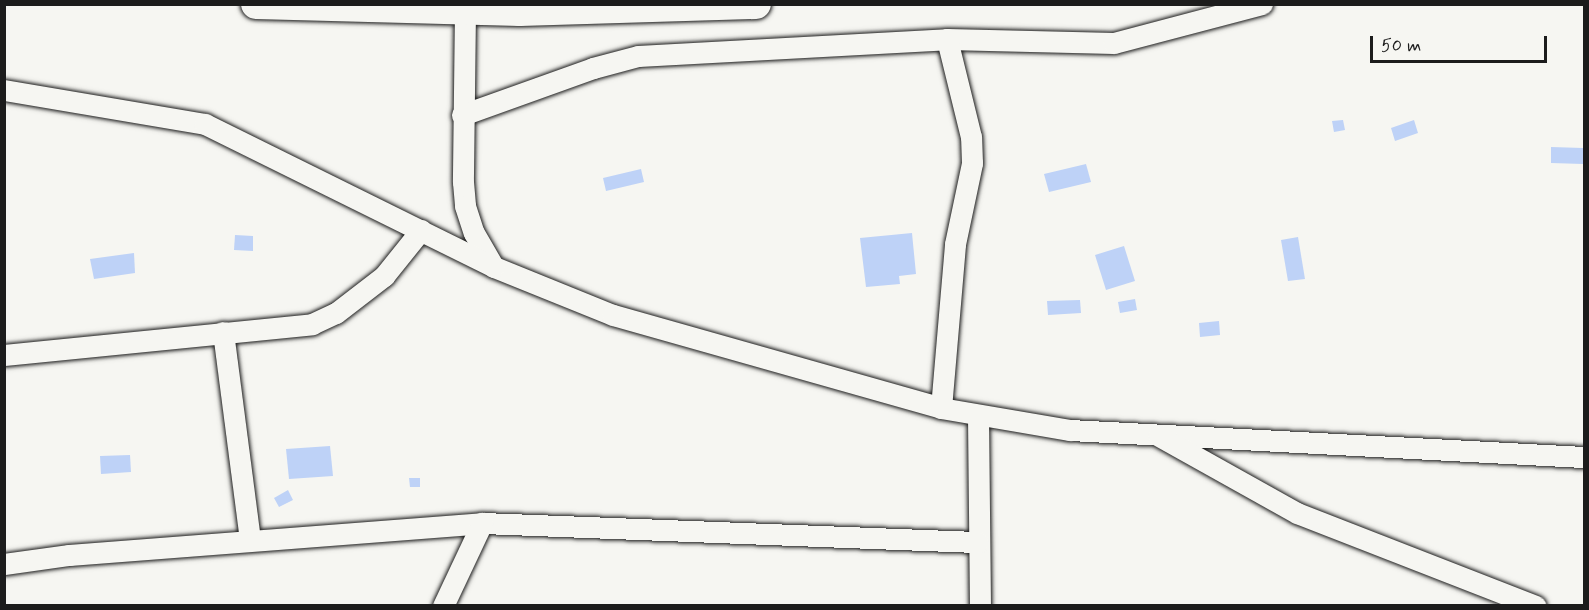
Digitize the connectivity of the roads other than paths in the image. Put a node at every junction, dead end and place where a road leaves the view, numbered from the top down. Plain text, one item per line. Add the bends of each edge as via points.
1 (256, 4) edge
2 (756, 4) edge
3 (1262, 4) edge
4 (465, 10) junction
5 (947, 39) junction
6 (4, 90) edge
7 (462, 115) junction
8 (421, 230) junction
9 (494, 267) junction
10 (223, 332) junction
11 (4, 355) edge
12 (941, 408) junction
13 (978, 416) junction
14 (1156, 435) junction
15 (1584, 457) edge
16 (482, 523) junction
17 (250, 540) junction
18 (978, 542) junction
19 (4, 564) edge
20 (443, 606) edge
21 (980, 606) edge
22 (1536, 606) edge

1 - 4 main road
2 - 4 main road via 612,11
3 - 5 street via 1114,43
4 - 7 street
5 - 7 street via 638,56
5 - 12 street via 971,137 972,163 955,244
6 - 8 street via 205,124
7 - 9 street via 465,206 474,233
8 - 9 street
8 - 10 street via 384,276 336,313 312,324
9 - 12 street via 658,330
10 - 11 street
10 - 17 street
12 - 13 street
13 - 14 street via 1070,430
13 - 18 street
14 - 15 street
14 - 22 street via 1297,513
16 - 17 street
16 - 18 street
16 - 20 street
17 - 19 street
18 - 21 street

